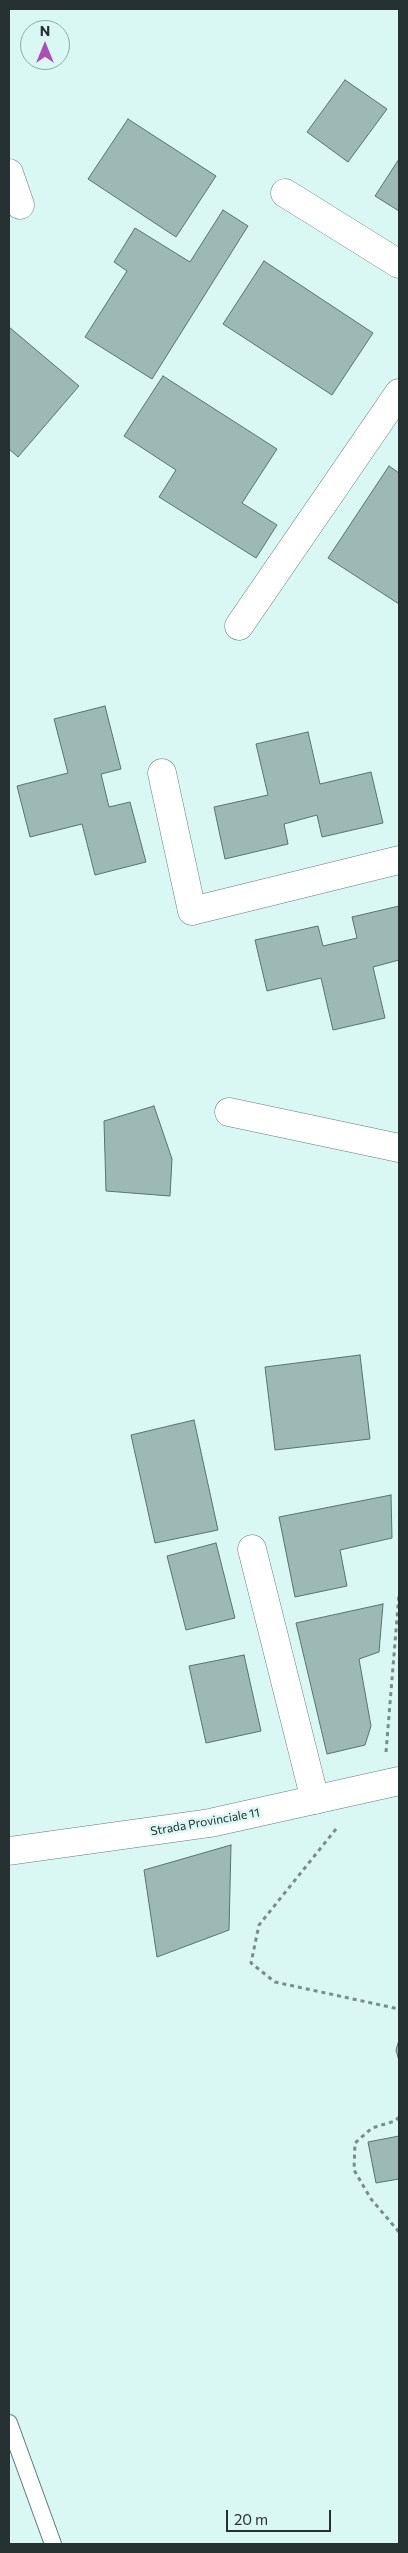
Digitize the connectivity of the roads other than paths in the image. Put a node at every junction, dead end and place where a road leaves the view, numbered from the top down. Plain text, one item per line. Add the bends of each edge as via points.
1 (9, 173) edge
2 (285, 193) dead end
3 (20, 205) dead end
4 (399, 264) edge
5 (399, 393) edge
6 (239, 626) dead end
7 (162, 773) dead end
8 (399, 860) edge
9 (229, 1112) dead end
10 (399, 1148) edge
11 (252, 1549) dead end
12 (382, 1785) edge
13 (315, 1800) junction
14 (9, 1852) edge
15 (9, 2423) edge
16 (53, 2544) edge

1 - 3 street
2 - 4 street
5 - 6 street
7 - 8 street via 192,911
9 - 10 street
11 - 13 street
12 - 13 street, Strada Provinciale 11
13 - 14 street, Strada Provinciale 11 via 210,1823
15 - 16 lane

